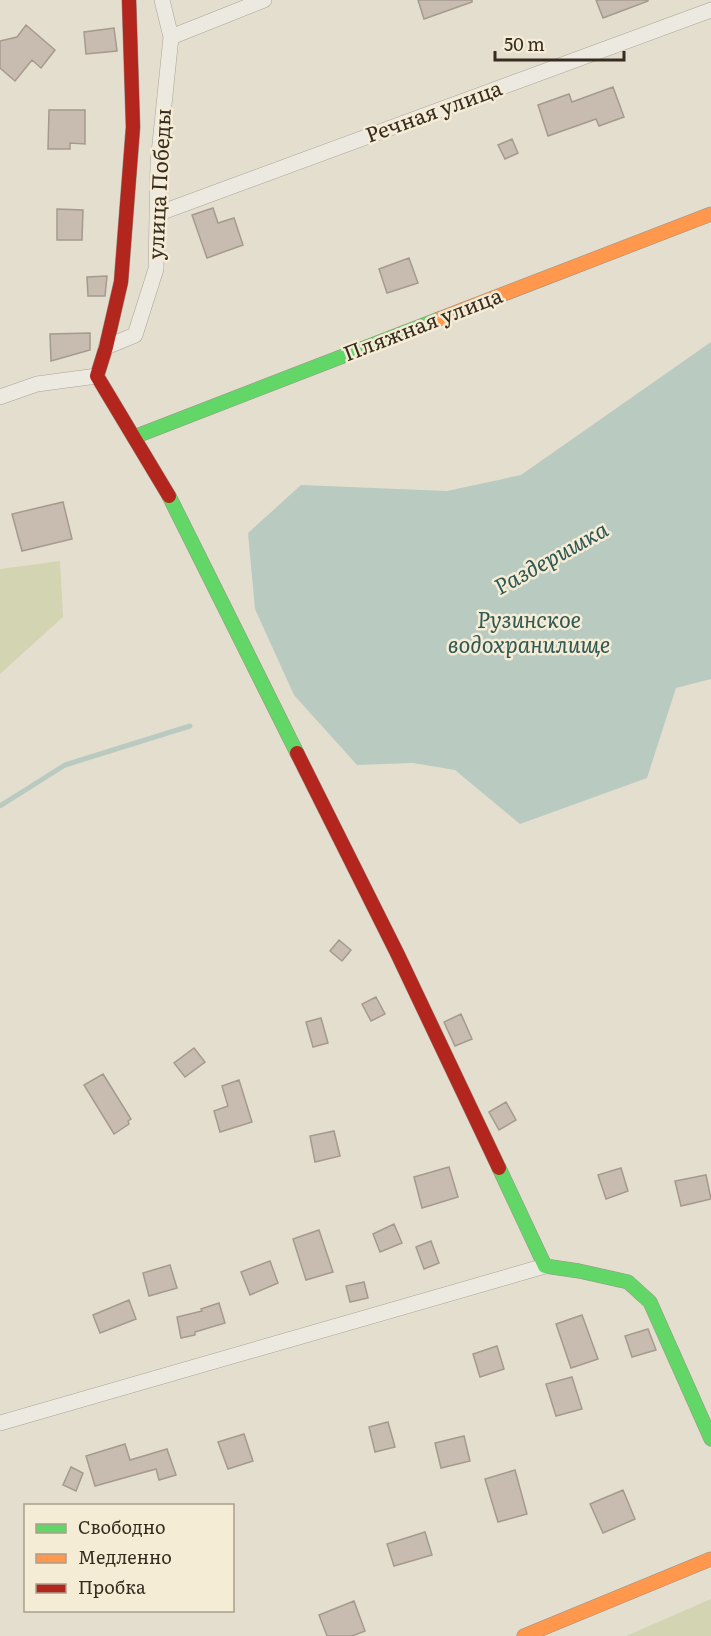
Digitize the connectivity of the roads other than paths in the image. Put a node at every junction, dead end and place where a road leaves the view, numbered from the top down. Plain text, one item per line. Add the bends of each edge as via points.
1 (129, 0) edge
2 (162, 0) edge
3 (264, 0) edge
4 (711, 10) edge
5 (171, 37) junction
6 (157, 214) junction
7 (711, 214) edge
8 (106, 347) junction
9 (97, 376) junction
10 (0, 397) edge
11 (134, 437) junction
12 (545, 1266) junction
13 (0, 1423) edge
14 (711, 1439) edge
15 (711, 1559) edge
16 (524, 1636) edge

1 - 8 street via 133,127 122,282
2 - 5 street, улица Победы
3 - 5 street
4 - 6 street, Речная улица
5 - 6 street, улица Победы via 158,163
6 - 8 street, улица Победы via 156,269 135,335
7 - 11 street, Пляжная улица
8 - 9 street
9 - 10 street via 37,384
9 - 11 street
11 - 12 street via 162,482 348,854
12 - 13 street
12 - 14 street via 628,1282 650,1302
15 - 16 street

